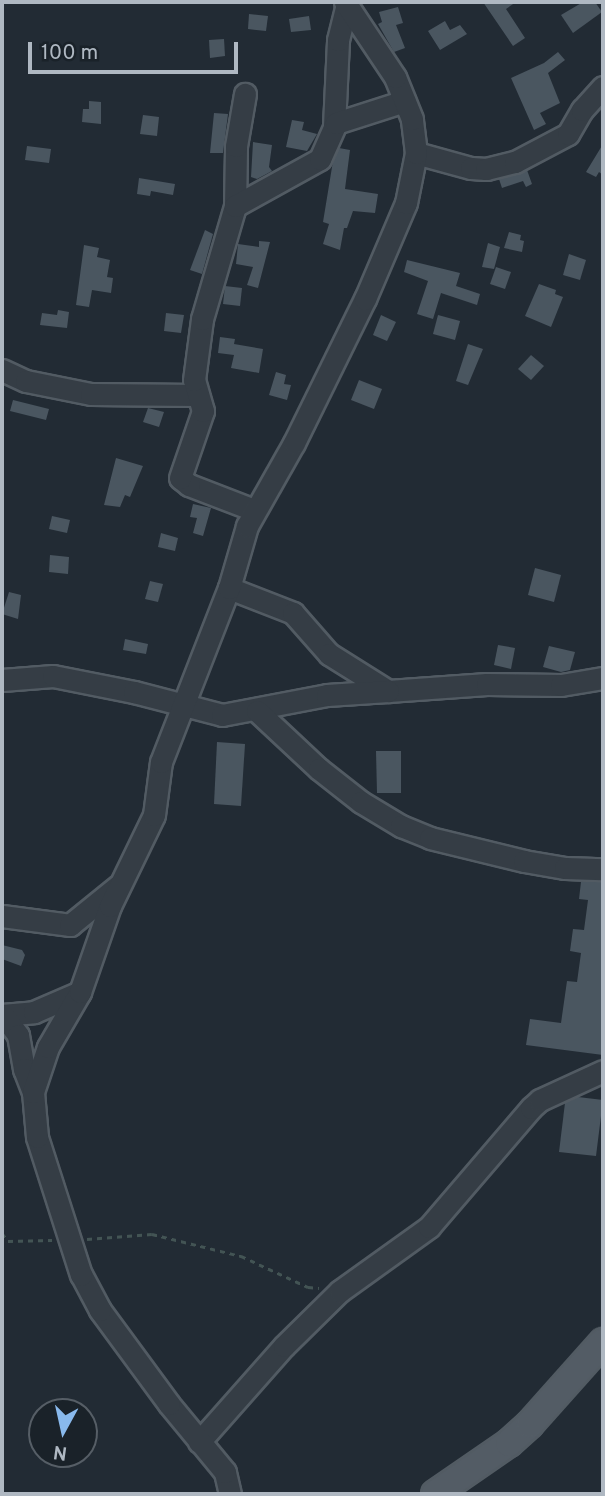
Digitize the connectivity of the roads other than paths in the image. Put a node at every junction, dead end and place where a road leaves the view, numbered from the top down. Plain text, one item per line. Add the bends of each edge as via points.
1 (346, 3) edge
2 (603, 87) edge
3 (245, 94) dead end
4 (405, 101) junction
5 (334, 126) junction
6 (416, 153) junction
7 (235, 206) junction
8 (2, 370) edge
9 (198, 395) junction
10 (254, 510) junction
11 (229, 588) junction
12 (603, 678) edge
13 (2, 680) edge
14 (388, 691) junction
15 (182, 704) junction
16 (257, 711) junction
17 (603, 869) edge
18 (121, 883) junction
19 (2, 916) edge
20 (80, 992) junction
21 (3, 1015) edge
22 (603, 1071) edge
23 (33, 1092) junction
24 (603, 1342) edge
25 (199, 1442) junction
26 (230, 1494) edge
27 (435, 1494) edge

1 - 4 street via 395,77
1 - 5 street via 338,40
2 - 6 street via 568,134 509,164 471,168
3 - 7 street via 236,146
4 - 5 street
4 - 6 street
5 - 7 street via 320,159
6 - 10 street via 402,217 294,443
7 - 9 street via 202,319 194,380
8 - 9 street via 26,381 91,394
9 - 10 street via 203,411 180,478
10 - 11 street
11 - 14 street via 293,613 329,654
11 - 15 street
12 - 14 street via 561,685 487,684
13 - 15 street via 53,676
14 - 16 street via 327,695
15 - 16 street via 222,715
15 - 18 street via 161,762 154,815
16 - 17 street via 319,769 401,826 430,838 524,860
18 - 19 street via 70,925
18 - 20 street
20 - 21 street via 47,1008
20 - 23 street via 48,1047
21 - 23 street via 19,1035
22 - 25 street via 540,1100 429,1227 340,1291
23 - 25 street via 37,1137 81,1275 100,1310
24 - 27 main road via 509,1443
25 - 26 street via 225,1472

